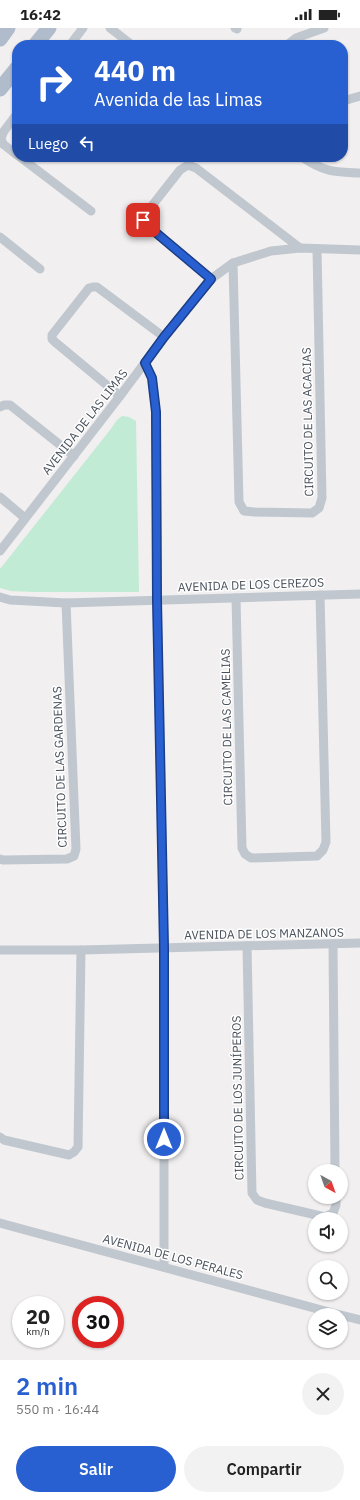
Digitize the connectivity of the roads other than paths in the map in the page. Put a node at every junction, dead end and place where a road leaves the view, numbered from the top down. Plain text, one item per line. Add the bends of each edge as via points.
1 (8, 28) edge
2 (49, 28) edge
3 (83, 28) edge
4 (110, 28) edge
5 (324, 28) edge
6 (0, 39) edge
7 (39, 40) edge
8 (74, 40) edge
9 (126, 40) edge
10 (293, 40) edge
11 (12, 74) edge
12 (0, 89) edge
13 (360, 96) edge
14 (348, 100) edge
15 (12, 121) edge
16 (1, 138) edge
17 (12, 151) edge
18 (27, 162) edge
19 (309, 162) edge
20 (360, 173) edge
21 (91, 210) dead end
22 (0, 237) edge
23 (300, 248) junction
24 (317, 249) junction
25 (360, 250) edge
26 (232, 263) junction
27 (40, 269) dead end
28 (211, 279) junction
29 (164, 337) junction
30 (145, 363) junction
31 (120, 396) junction
32 (0, 407) edge
33 (74, 456) junction
34 (0, 497) edge
35 (25, 518) junction
36 (0, 551) edge
37 (360, 594) edge
38 (320, 595) junction
39 (0, 597) edge
40 (236, 598) junction
41 (157, 600) junction
42 (66, 603) junction
43 (0, 859) edge
44 (360, 943) edge
45 (333, 944) junction
46 (247, 946) junction
47 (164, 948) junction
48 (0, 950) edge
49 (81, 950) junction
50 (0, 1137) edge
51 (335, 1164) edge
52 (336, 1204) edge
53 (0, 1223) edge
54 (164, 1267) junction
55 (314, 1308) edge
56 (348, 1317) edge
57 (360, 1320) edge

1 - 6 main road
2 - 7 main road
3 - 8 street
4 - 9 street
5 - 10 street
11 - 12 main road
13 - 14 street
15 - 16 street
16 - 17 street via 3,144
18 - 21 street
19 - 20 street via 325,170
22 - 27 street
23 - 24 street, AVENIDA DE LAS LIMAS
23 - 26 street, AVENIDA DE LAS LIMAS via 271,251
23 - 28 street via 196,168 188,165 180,170 143,220
24 - 25 street, AVENIDA DE LAS LIMAS
24 - 26 street, CIRCUITO DE LAS ACACIAS via 322,498 319,508 312,513 254,512 244,510 239,502
26 - 28 street, AVENIDA DE LAS LIMAS
28 - 29 street, AVENIDA DE LAS LIMAS
29 - 30 street, AVENIDA DE LAS LIMAS
29 - 31 street via 93,286 52,335 55,342
30 - 31 street, AVENIDA DE LAS LIMAS
30 - 41 street via 152,378 156,412
31 - 33 street, AVENIDA DE LAS LIMAS
32 - 33 street via 10,406
33 - 35 street, AVENIDA DE LAS LIMAS
34 - 35 street
35 - 36 street, AVENIDA DE LAS LIMAS
37 - 38 street, AVENIDA DE LOS CEREZOS
38 - 40 street, AVENIDA DE LOS CEREZOS
38 - 40 street, CIRCUITO DE LAS CAMELIAS via 326,842 317,856 251,858 242,848
39 - 42 street, AVENIDA DE LOS CEREZOS via 10,600
40 - 41 street, AVENIDA DE LOS CEREZOS
41 - 42 street, AVENIDA DE LOS CEREZOS
41 - 47 street
42 - 43 street, CIRCUITO DE LAS GARDENAS via 76,849 74,856 67,859
44 - 45 street, AVENIDA DE LOS MANZANOS
45 - 46 street, AVENIDA DE LOS MANZANOS
45 - 51 street
46 - 47 street, AVENIDA DE LOS MANZANOS
46 - 52 street, CIRCUITO DE LOS JUNÍPEROS via 252,1193 257,1200 265,1203 325,1217 333,1213
47 - 49 street, AVENIDA DE LOS MANZANOS
47 - 54 street
48 - 49 street, AVENIDA DE LOS MANZANOS
49 - 50 street via 78,1147 69,1155
53 - 54 street, AVENIDA DE LOS PERALES
54 - 55 street, AVENIDA DE LOS PERALES
56 - 57 street, AVENIDA DE LOS PERALES

